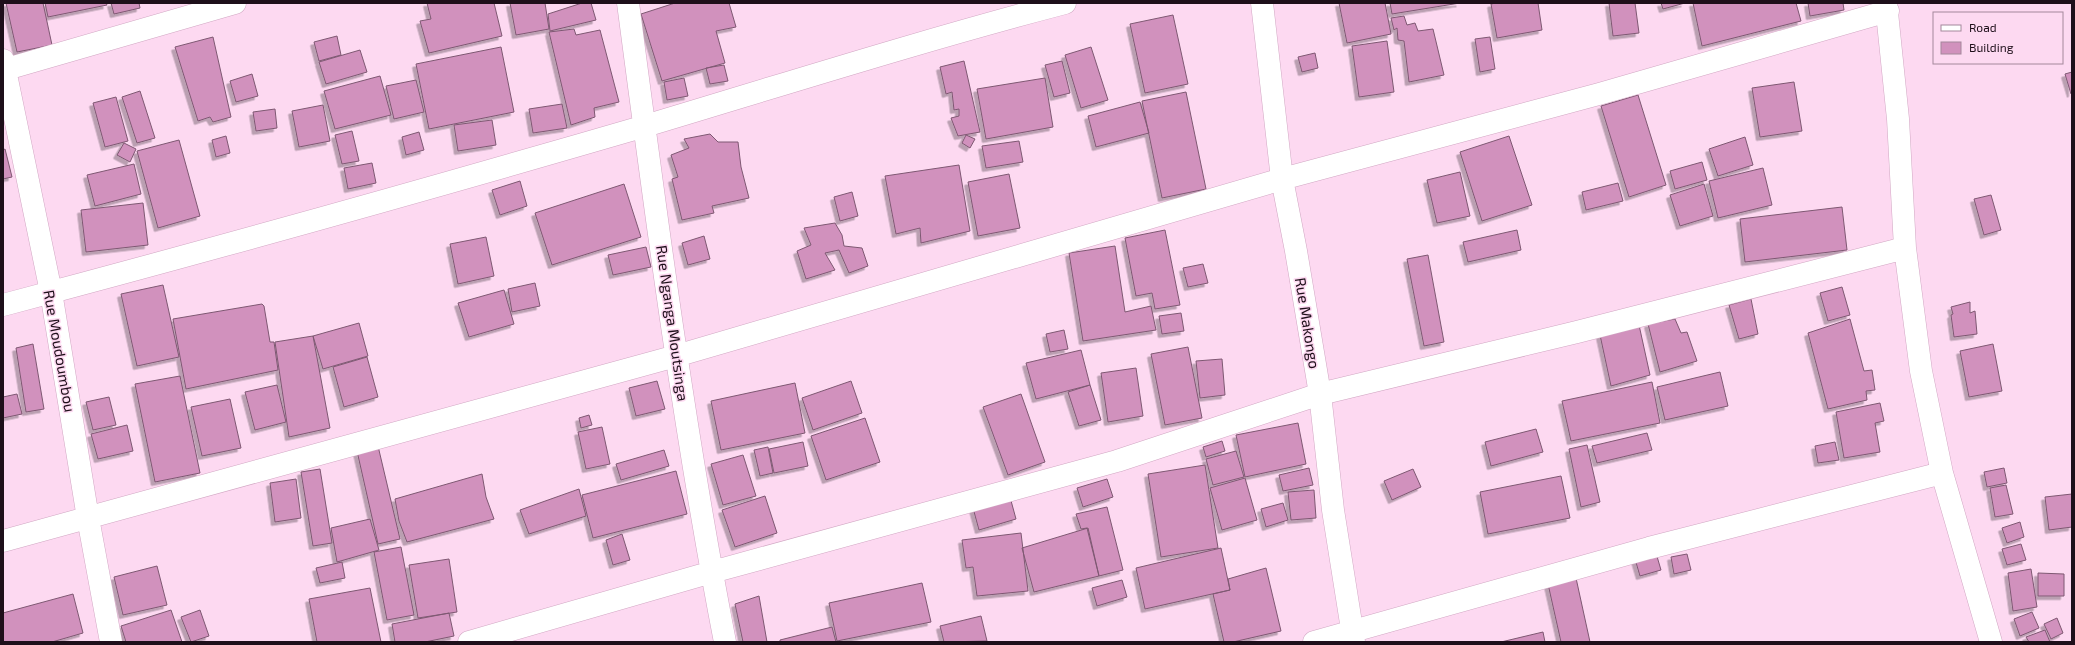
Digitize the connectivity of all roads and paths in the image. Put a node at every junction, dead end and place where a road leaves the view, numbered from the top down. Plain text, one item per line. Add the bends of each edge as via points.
1 (235, 3) edge
2 (628, 3) edge
3 (1066, 3) edge
4 (1262, 3) edge
5 (1887, 7) edge
6 (4, 66) edge
7 (644, 126) junction
8 (1282, 179) junction
9 (1905, 248) junction
10 (51, 292) junction
11 (3, 304) edge
12 (676, 356) junction
13 (1320, 394) junction
14 (1942, 472) junction
15 (88, 518) junction
16 (3, 541) edge
17 (712, 572) junction
18 (1353, 636) edge
19 (111, 642) edge
20 (469, 642) edge
21 (725, 642) edge
22 (1314, 642) edge
23 (1991, 642) edge

1 - 6 street
2 - 7 street, Rue Nganga Moutsinga
3 - 7 street via 950,34
4 - 8 street, Rue Makongo
5 - 8 street via 1598,94
5 - 9 street via 1898,119
6 - 10 street, Rue Moudoumbou
7 - 10 street
7 - 12 street, Rue Nganga Moutsinga
8 - 12 street
8 - 13 street, Rue Makongo
9 - 13 street via 1585,330
9 - 14 street via 1921,370
10 - 11 street
10 - 15 street, Rue Moudoumbou
12 - 15 street
12 - 17 street, Rue Nganga Moutsinga
13 - 17 street via 1117,461
13 - 18 street, Rue Makongo via 1333,510
14 - 18 street via 1649,548
14 - 23 street
15 - 16 street
15 - 19 street, Rue Moudoumbou
17 - 20 street
17 - 21 street, Rue Nganga Moutsinga
18 - 22 street

